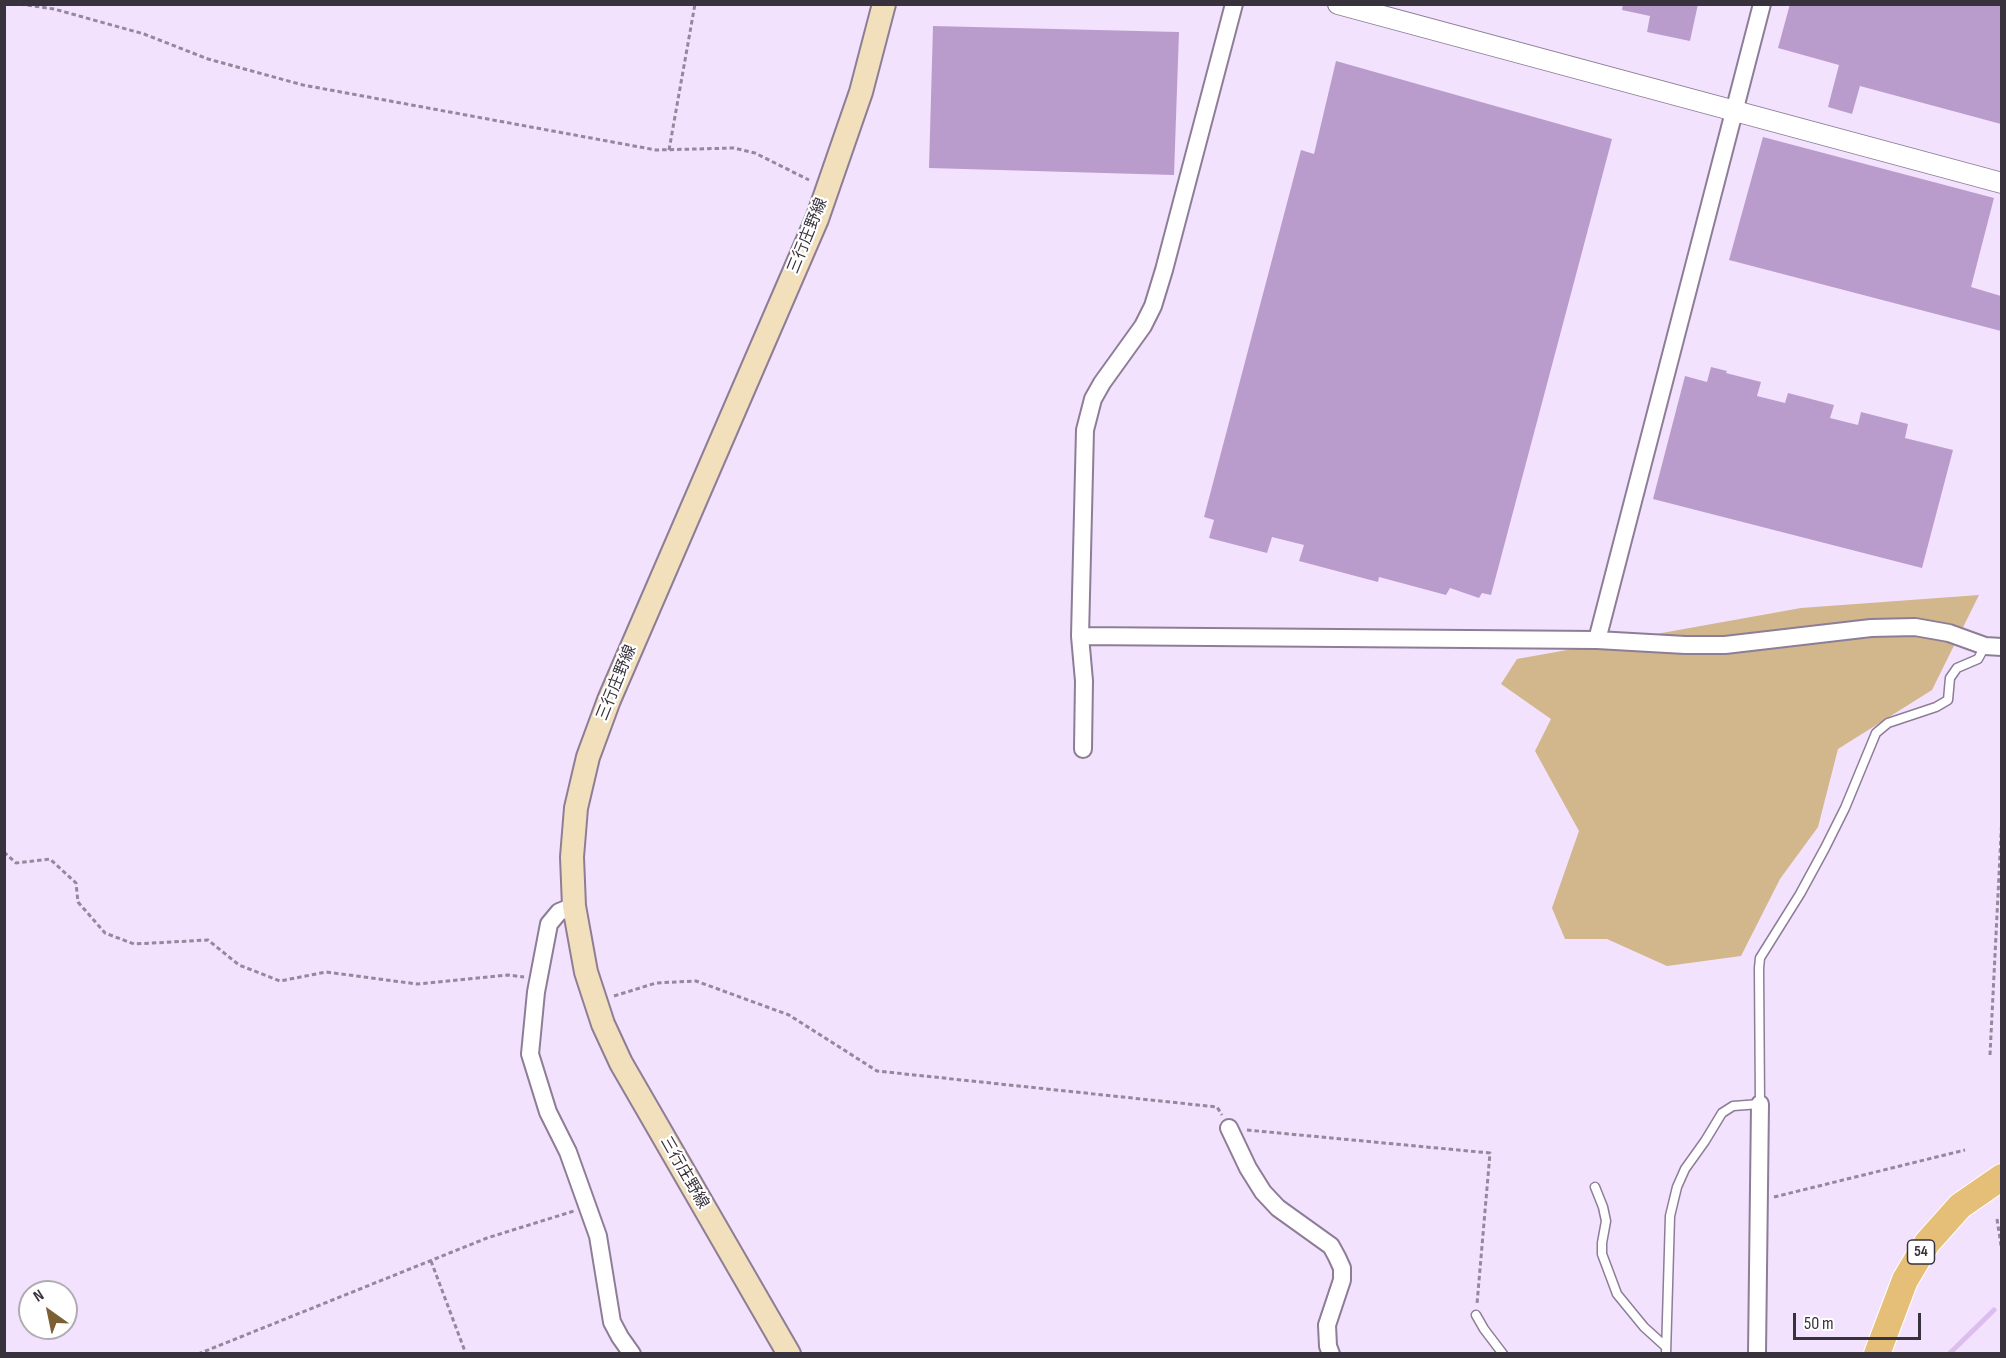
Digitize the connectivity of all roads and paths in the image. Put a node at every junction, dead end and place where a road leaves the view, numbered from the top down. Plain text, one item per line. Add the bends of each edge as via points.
1 (20, 4) edge
2 (695, 4) edge
3 (884, 4) edge
4 (1234, 4) edge
5 (1338, 4) edge
6 (1762, 4) edge
7 (1735, 112) junction
8 (669, 150) junction
9 (2001, 183) edge
10 (827, 188) junction
11 (1080, 636) junction
12 (1597, 640) junction
13 (1993, 647) edge
14 (1083, 749) dead end
15 (2001, 815) edge
16 (4, 852) edge
17 (574, 906) junction
18 (539, 979) junction
19 (596, 1001) junction
20 (1990, 1055) dead end
21 (1760, 1104) junction
22 (1229, 1128) junction
23 (1965, 1150) dead end
24 (2001, 1177) edge
25 (1595, 1187) dead end
26 (1758, 1201) junction
27 (587, 1207) junction
28 (1997, 1219) dead end
29 (2001, 1252) edge
30 (431, 1261) junction
31 (1476, 1315) joint
32 (1666, 1350) edge
33 (198, 1353) edge
34 (466, 1353) edge
35 (632, 1353) edge
36 (789, 1353) edge
37 (1331, 1353) edge
38 (1503, 1353) edge
39 (1757, 1353) edge
40 (1877, 1353) edge

1 - 8 path via 54,9 144,34 208,59 303,86
2 - 8 path
3 - 10 main road, 三行庄野線 via 861,92
4 - 11 street via 1153,306 1097,391 1085,430
5 - 7 street
6 - 7 street
7 - 9 street
7 - 12 street
8 - 10 path via 734,148 755,153
10 - 17 main road, 三行庄野線 via 592,747 576,808
11 - 12 street
11 - 14 street
12 - 13 street via 1725,645 1871,628 1915,627
13 - 21 lane via 1957,668 1950,678 1948,700 1888,723 1876,733 1830,838 1760,958
15 - 20 path
16 - 18 path via 16,863 50,858 76,883 78,902 105,933 134,944 208,940 239,965 280,981 326,972 417,984 508,975
17 - 18 street via 559,912 549,924
17 - 19 main road, 三行庄野線 via 586,972
18 - 27 street via 530,1054 548,1112 568,1152
19 - 22 path via 656,983 696,981 789,1015 877,1071 1217,1107
19 - 36 main road, 三行庄野線 via 621,1063
21 - 26 street
21 - 32 lane via 1733,1106 1722,1113 1677,1187 1670,1216
22 - 31 path via 1490,1153
22 - 37 street via 1263,1192 1278,1208 1331,1246 1342,1268 1342,1280 1327,1325
23 - 26 path
24 - 40 main road, 54 via 1960,1206 1927,1243 1905,1280
25 - 32 lane via 1606,1221 1602,1254 1617,1294
26 - 39 street
27 - 30 path via 487,1238
27 - 35 street via 598,1236 612,1322
28 - 29 path
30 - 33 path
30 - 34 path
31 - 38 lane

